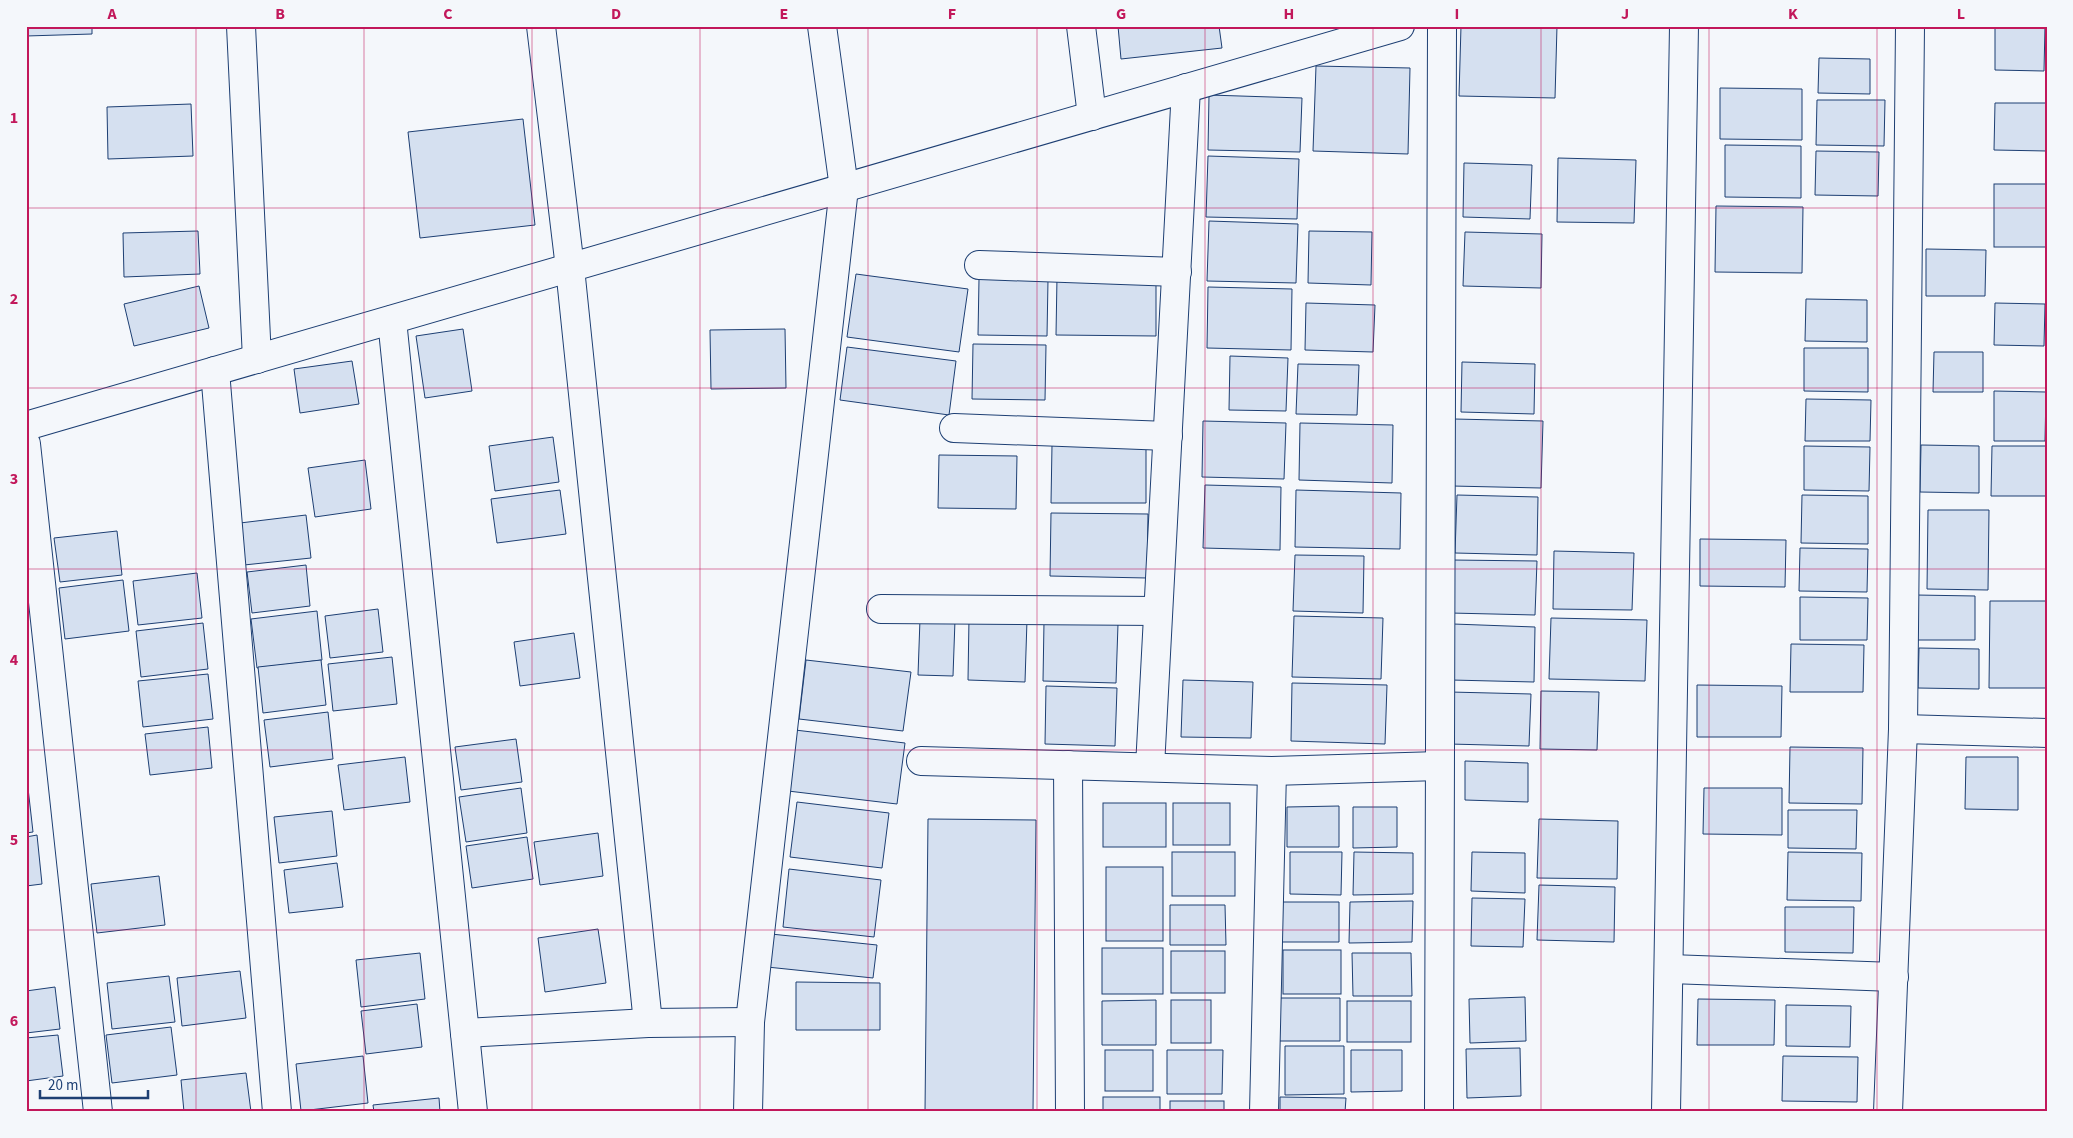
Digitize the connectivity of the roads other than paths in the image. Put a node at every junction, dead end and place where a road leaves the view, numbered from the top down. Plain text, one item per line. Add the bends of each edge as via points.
1 (242, 26) edge
2 (541, 26) edge
3 (822, 26) edge
4 (1081, 26) edge
5 (1400, 26) edge
6 (1442, 26) edge
7 (1684, 26) edge
8 (1910, 26) edge
9 (1354, 33) edge
10 (1186, 88) junction
11 (1092, 116) junction
12 (844, 188) junction
13 (979, 265) dead end
14 (570, 268) junction
15 (1177, 272) junction
16 (392, 320) junction
17 (257, 359) junction
18 (215, 371) junction
19 (26, 426) edge
20 (954, 428) dead end
21 (1168, 436) junction
22 (26, 444) edge
23 (880, 609) dead end
24 (1158, 611) junction
25 (1903, 729) junction
26 (2047, 733) edge
27 (921, 761) dead end
28 (1068, 765) junction
29 (1439, 766) junction
30 (1150, 767) junction
31 (1272, 771) junction
32 (1670, 969) junction
33 (1894, 977) junction
34 (750, 1022) junction
35 (648, 1024) junction
36 (465, 1033) junction
37 (98, 1112) edge
38 (277, 1112) edge
39 (473, 1112) edge
40 (748, 1112) edge
41 (1070, 1112) edge
42 (1264, 1112) edge
43 (1439, 1112) edge
44 (1666, 1112) edge
45 (1888, 1112) edge

1 - 17 street
2 - 14 street
3 - 12 street
4 - 11 street
5 - 9 street
6 - 29 street
7 - 32 street
8 - 25 street
9 - 10 street
10 - 11 street
10 - 15 street
11 - 12 street
12 - 14 street
12 - 34 street
13 - 15 street
14 - 16 street
14 - 35 street
15 - 21 street
16 - 17 street
16 - 36 street
17 - 18 street
18 - 19 street
18 - 38 street
20 - 21 street
21 - 24 street
22 - 37 street
23 - 24 street
24 - 30 street
25 - 26 street
25 - 33 street
27 - 28 street
28 - 30 street
28 - 41 street
29 - 31 street
29 - 43 street
30 - 31 street
31 - 42 street
32 - 33 street
32 - 44 street
33 - 45 street
34 - 35 street
34 - 40 street
35 - 36 street
36 - 39 street

